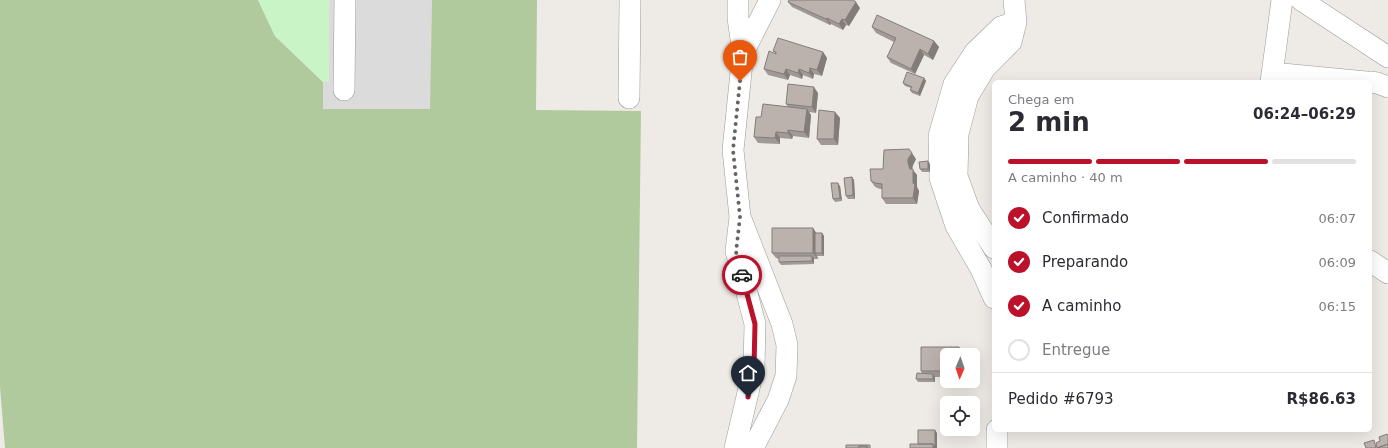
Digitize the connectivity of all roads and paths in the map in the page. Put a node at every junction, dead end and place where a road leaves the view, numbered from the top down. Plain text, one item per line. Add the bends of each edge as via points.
1 (345, 0) edge
2 (630, 0) edge
3 (738, 0) edge
4 (770, 0) edge
5 (1014, 0) edge
6 (1282, 0) edge
7 (1301, 0) edge
8 (1016, 22) junction
9 (743, 53) junction
10 (1388, 57) edge
11 (1271, 77) edge
12 (1328, 80) edge
13 (1372, 82) edge
14 (1388, 87) edge
15 (344, 90) dead end
16 (629, 98) dead end
17 (740, 217) junction
18 (992, 245) edge
19 (1372, 262) edge
20 (1388, 273) edge
21 (992, 294) edge
22 (997, 432) edge
23 (735, 448) edge
24 (752, 448) edge
25 (997, 448) edge

1 - 15 street
2 - 16 street
3 - 9 street
4 - 9 street
5 - 8 street
6 - 11 street
7 - 10 street
8 - 18 street via 1011,42 985,68 968,96 958,134 957,176 969,209
8 - 21 street via 1001,27 975,52 954,84 939,136 940,178 956,226
9 - 17 street via 733,150
11 - 12 street
13 - 14 street
17 - 23 street via 736,252 755,324 754,367
17 - 24 street via 782,324 787,345 786,376 778,400
19 - 20 street
22 - 25 street

